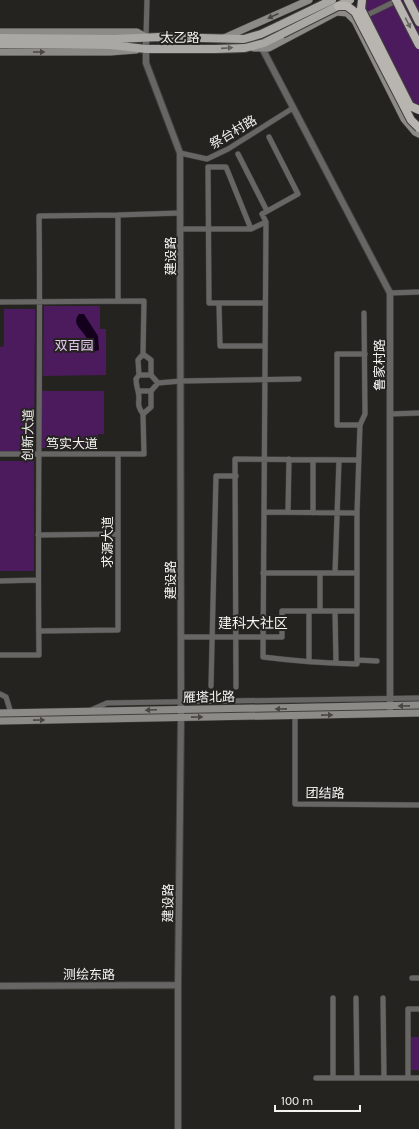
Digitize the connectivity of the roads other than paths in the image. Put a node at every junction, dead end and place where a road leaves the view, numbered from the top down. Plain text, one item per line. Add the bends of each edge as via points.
1 (147, 0) edge
2 (309, 0) edge
3 (350, 0) edge
4 (362, 0) edge
5 (397, 0) edge
6 (408, 0) edge
7 (335, 4) edge
8 (355, 21) junction
9 (419, 22) edge
10 (0, 32) edge
11 (146, 37) junction
12 (0, 38) edge
13 (224, 38) junction
14 (0, 44) edge
15 (419, 45) edge
16 (246, 48) junction
17 (262, 48) junction
18 (146, 49) junction
19 (0, 52) edge
20 (293, 108) junction
21 (419, 110) edge
22 (419, 128) edge
23 (419, 134) edge
24 (269, 137) dead end
25 (180, 153) junction
26 (238, 154) dead end
27 (267, 211) junction
28 (180, 213) junction
29 (118, 215) junction
30 (266, 222) junction
31 (180, 229) junction
32 (208, 229) junction
33 (251, 229) junction
34 (419, 292) edge
35 (390, 293) junction
36 (118, 301) junction
37 (0, 302) edge
38 (40, 303) junction
39 (219, 303) junction
40 (265, 303) junction
41 (364, 313) dead end
42 (264, 346) junction
43 (143, 354) junction
44 (365, 354) junction
45 (138, 375) junction
46 (151, 375) junction
47 (264, 379) junction
48 (299, 379) dead end
49 (181, 381) junction
50 (158, 383) junction
51 (138, 391) junction
52 (151, 391) junction
53 (419, 413) edge
54 (143, 414) junction
55 (390, 414) junction
56 (360, 425) junction
57 (0, 454) edge
58 (39, 454) junction
59 (118, 454) junction
60 (264, 459) junction
61 (289, 459) junction
62 (313, 460) junction
63 (338, 460) junction
64 (359, 460) junction
65 (236, 476) junction
66 (264, 512) junction
67 (288, 512) junction
68 (313, 513) junction
69 (338, 513) junction
70 (357, 513) junction
71 (118, 534) junction
72 (38, 535) junction
73 (263, 573) junction
74 (320, 573) junction
75 (335, 573) junction
76 (357, 573) junction
77 (38, 580) junction
78 (0, 582) edge
79 (308, 611) junction
80 (320, 611) junction
81 (335, 611) junction
82 (357, 611) junction
83 (39, 630) junction
84 (181, 637) junction
85 (212, 637) junction
86 (236, 637) junction
87 (263, 637) junction
88 (0, 655) edge
89 (357, 660) junction
90 (377, 661) dead end
91 (309, 662) junction
92 (336, 663) junction
93 (211, 686) dead end
94 (236, 687) dead end
95 (0, 694) edge
96 (419, 698) edge
97 (419, 705) edge
98 (390, 706) junction
99 (181, 710) junction
100 (0, 713) edge
101 (11, 713) junction
102 (419, 713) edge
103 (295, 716) junction
104 (0, 721) edge
105 (419, 805) edge
106 (412, 978) dead end
107 (419, 978) edge
108 (178, 985) junction
109 (0, 986) edge
110 (333, 998) dead end
111 (356, 998) dead end
112 (384, 998) dead end
113 (419, 1009) edge
114 (316, 1078) dead end
115 (333, 1078) junction
116 (357, 1078) junction
117 (384, 1078) junction
118 (408, 1078) junction
119 (419, 1078) edge
120 (178, 1129) edge

1 - 11 street
2 -> 13 main road
3 - 7 main road, 太乙路, bridge
4 - 21 highway, bridge via 361,9 410,106
5 - 8 street
5 -> 15 highway, bridge
6 - 9 highway
7 - 8 main road
7 - 13 main road, 太乙路, bridge via 261,34 244,39
7 - 16 main road, 太乙路, bridge via 282,34
7 - 17 main road via 269,48
7 - 22 highway, bridge via 347,6 355,12 411,120
8 - 23 main road via 404,119
10 - 11 main road via 137,32
11 - 12 main road, 太乙路
11 - 13 main road, 太乙路
11 - 18 street, 建设路
14 - 18 main road, 太乙路 via 111,45
16 - 17 main road
18 -> 16 main road, 太乙路
17 - 20 street, 鲁家村路
19 -> 18 main road via 110,52
18 - 25 street, 建设路 via 146,63
20 - 25 street, 祭台村路 via 228,149 207,159
20 - 35 street, 鲁家村路
24 - 27 street via 298,194
25 - 28 street, 建设路
26 - 27 street
27 - 30 street via 262,214
28 - 29 street
28 - 31 street, 建设路
29 - 36 street
29 - 38 street, 创新大道 via 39,216
30 - 33 street
30 - 40 street
31 - 32 street
31 - 49 street, 建设路
32 - 33 street
32 - 33 street via 208,167 226,168
32 - 39 street via 209,303
34 - 35 street
35 - 55 street, 鲁家村路
36 - 38 street
36 - 43 street via 144,301
37 - 38 street
38 - 58 street, 创新大道
39 - 40 street
39 - 42 street via 220,346
40 - 42 street
41 - 44 street
42 - 47 street
43 - 45 street via 138,360
43 - 46 street via 151,360
44 - 56 street via 365,414
44 - 56 street via 337,354 337,425
45 - 46 street
45 - 51 street
46 - 50 street
47 - 48 street
47 - 49 street
47 - 60 street
49 - 50 street
49 - 84 street, 建设路
50 - 52 street
51 - 52 street
51 - 54 street via 138,408
52 - 54 street via 151,407
53 - 55 street
54 - 59 street, 笃实大道 via 144,454
55 - 98 street, 鲁家村路
56 - 64 street
57 - 58 street, 笃实大道
58 - 59 street, 笃实大道
58 - 72 street, 创新大道
59 - 71 street, 求源大道
60 - 61 street
60 - 65 street via 235,459
60 - 66 street
61 - 62 street
61 - 67 street
62 - 63 street
62 - 68 street
63 - 64 street
63 - 69 street
64 - 70 street
65 - 85 street via 216,476
65 - 86 street
66 - 67 street
66 - 73 street
67 - 68 street
68 - 69 street
69 - 70 street
69 - 75 street
70 - 76 street
71 - 72 street
71 - 83 street, 求源大道 via 118,630
72 - 77 street, 创新大道
73 - 74 street
73 - 87 street
74 - 75 street
74 - 80 street
75 - 76 street
76 - 82 street
77 - 78 street
77 - 83 street, 创新大道
79 - 80 street
79 - 87 street via 282,611 282,637
79 - 91 street
80 - 81 street
81 - 82 street
81 - 92 street
82 - 89 street
83 - 88 street, 创新大道 via 39,655
84 - 85 street
84 - 99 street, 建设路
85 - 86 street
85 - 93 street
86 - 87 street
86 - 94 street
87 - 91 street via 263,657
89 - 90 street
89 - 92 street via 357,664
91 - 92 street
95 - 101 street via 6,697
96 - 98 street
97 -> 98 main road, 雁塔北路
98 -> 99 main road, 雁塔北路
98 - 102 main road, 雁塔北路
103 -> 98 main road, 雁塔北路
99 -> 101 main road, 雁塔北路
99 -> 103 main road, 雁塔北路
104 -> 99 main road, 雁塔北路
99 - 108 street, 建设路
100 - 101 main road, 雁塔北路
103 - 105 street, 团结路 via 295,804
106 - 107 street
108 - 109 street, 测绘东路
108 - 120 street, 建设路
110 - 115 street
111 - 116 street
112 - 117 street
113 - 118 street via 408,1009
114 - 115 street
115 - 116 street
116 - 117 street
117 - 118 street
118 - 119 street

